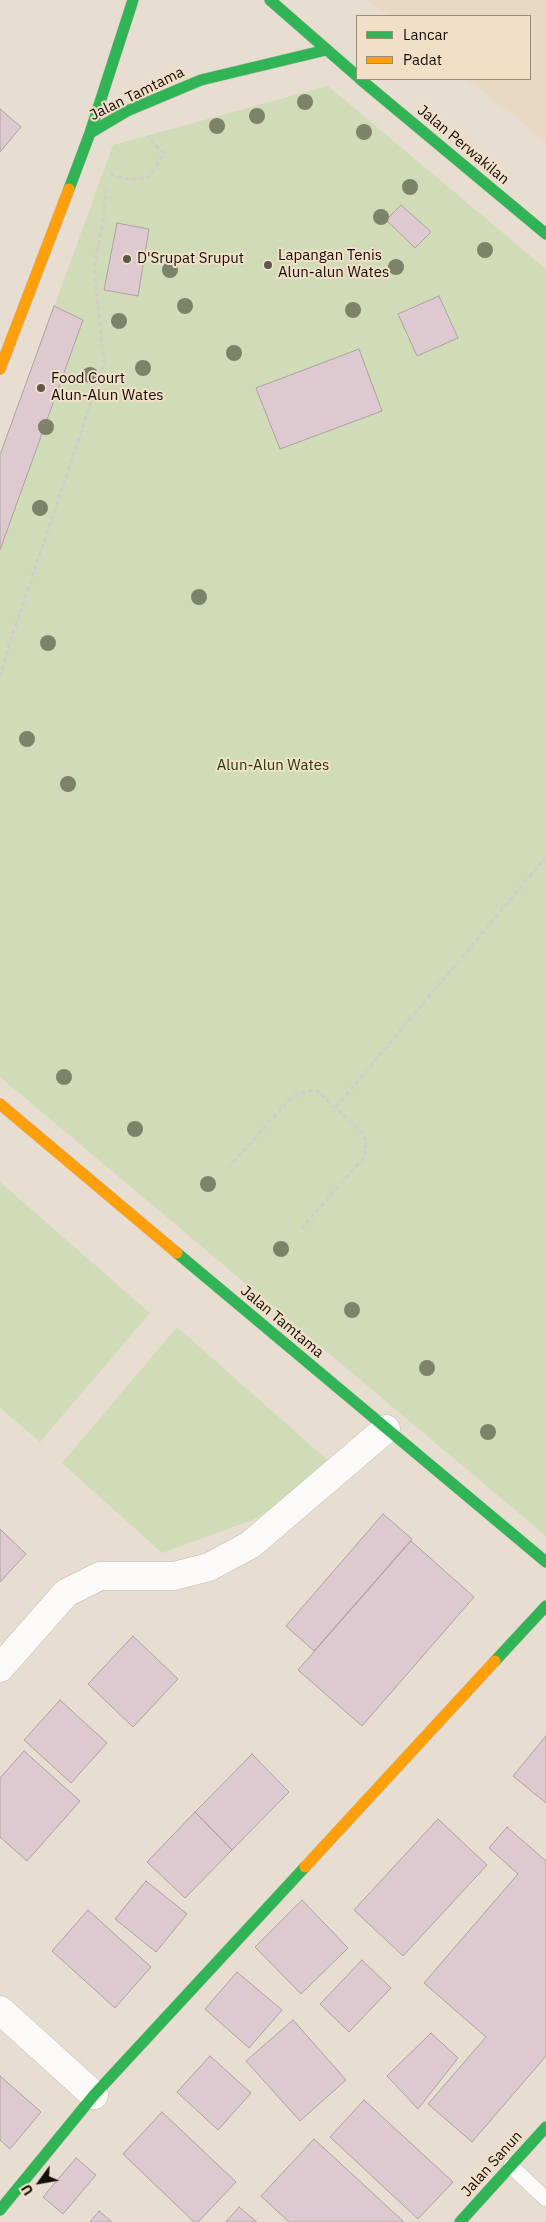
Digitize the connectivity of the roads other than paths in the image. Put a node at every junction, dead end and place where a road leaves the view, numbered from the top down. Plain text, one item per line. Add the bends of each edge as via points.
1 (134, 0) edge
2 (270, 0) edge
3 (326, 50) junction
4 (356, 75) edge
5 (361, 80) edge
6 (90, 133) junction
7 (546, 234) edge
8 (0, 370) edge
9 (0, 1104) edge
10 (386, 1429) junction
11 (546, 1562) edge
12 (546, 1606) edge
13 (0, 1668) edge
14 (0, 2010) edge
15 (94, 2095) junction
16 (546, 2127) edge
17 (511, 2166) junction
18 (546, 2198) edge
19 (0, 2210) edge
20 (460, 2222) edge

1 - 6 street
2 - 3 street, Jalan Perwakilan
3 - 4 street, Jalan Perwakilan
3 - 6 street, Jalan Tamtama via 201,80 128,112
5 - 7 street, Jalan Perwakilan
6 - 8 street, Jalan Tamtama
9 - 10 street, Jalan Tamtama
10 - 11 street, Jalan Tamtama
10 - 13 street via 250,1545 209,1567 174,1576 100,1576 66,1593
12 - 15 street
14 - 15 street
15 - 19 street
16 - 17 street, Jalan Sanun
17 - 18 lane
17 - 20 street, Jalan Sanun

